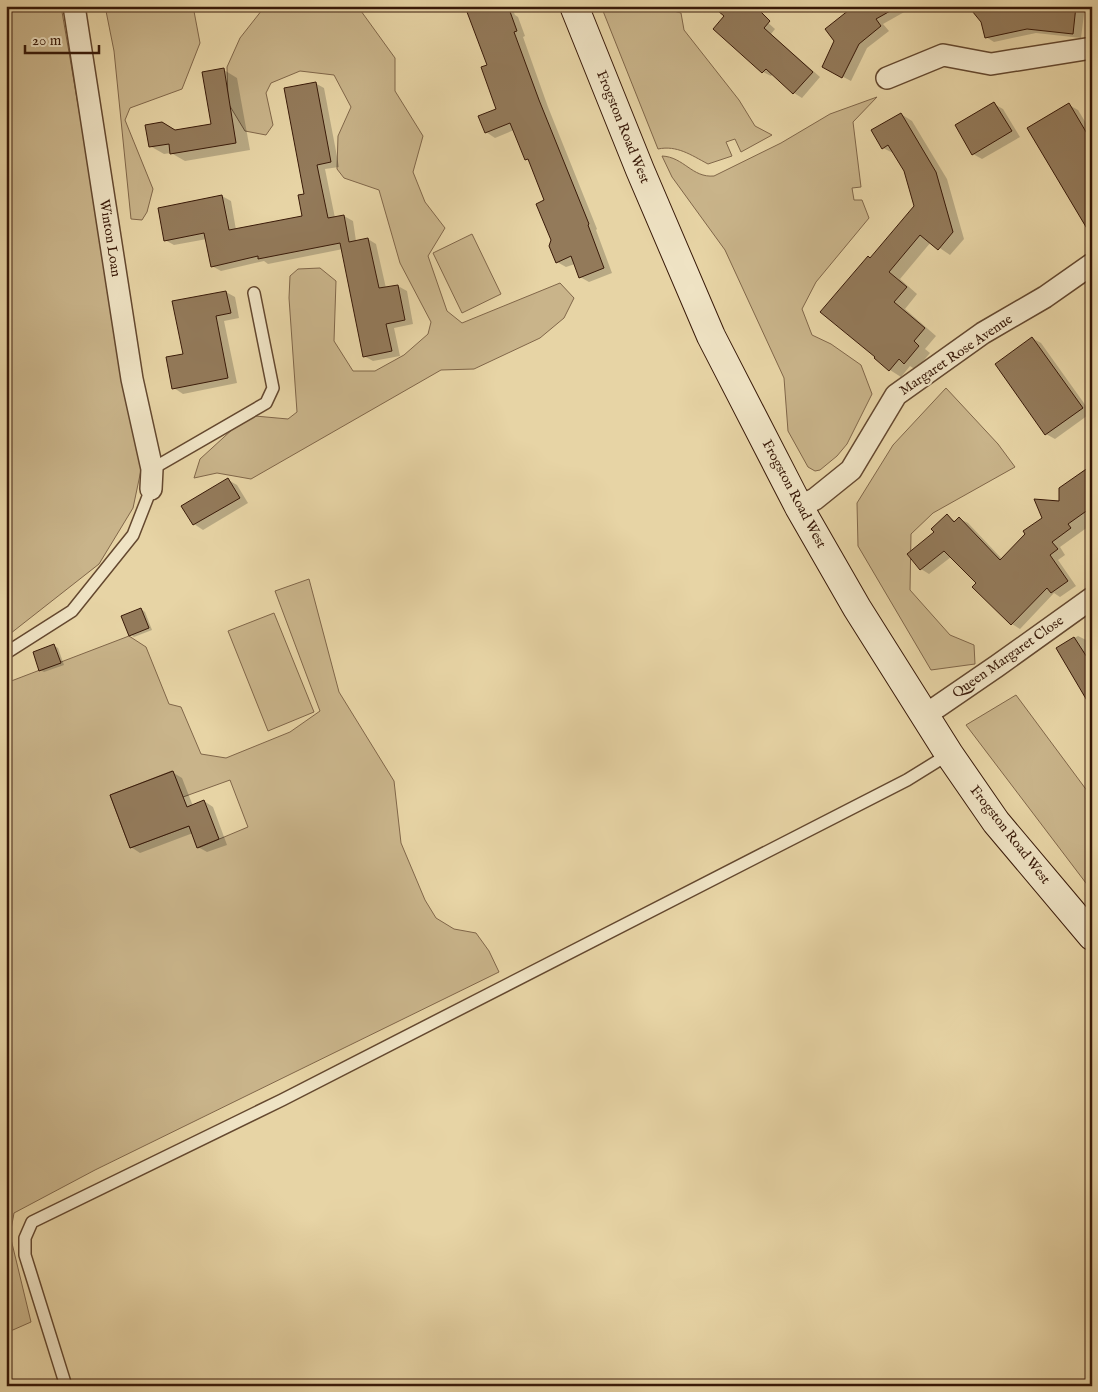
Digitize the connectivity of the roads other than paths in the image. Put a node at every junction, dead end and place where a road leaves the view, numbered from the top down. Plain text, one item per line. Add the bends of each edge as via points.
1 (74, 6) edge
2 (574, 6) edge
3 (1092, 48) edge
4 (887, 78) dead end
5 (1092, 264) edge
6 (254, 293) dead end
7 (152, 479) junction
8 (799, 507) junction
9 (1092, 598) edge
10 (6, 652) edge
11 (924, 716) junction
12 (949, 754) junction
13 (1092, 936) edge
14 (66, 1386) edge

1 - 7 street, Winton Loan via 132,379
2 - 8 main road, Frogston Road West via 711,336
3 - 4 street via 991,64 943,55
5 - 8 street, Margaret Rose Avenue via 1045,297 983,333 896,395 851,470
6 - 7 lane via 273,388 266,403
7 - 10 lane via 133,535 72,611
8 - 11 main road, Frogston Road West
9 - 11 street, Queen Margaret Close
11 - 12 main road, Frogston Road West
12 - 13 main road, Frogston Road West via 996,822
12 - 14 lane via 907,780 282,1100 32,1222 25,1238 25,1255

